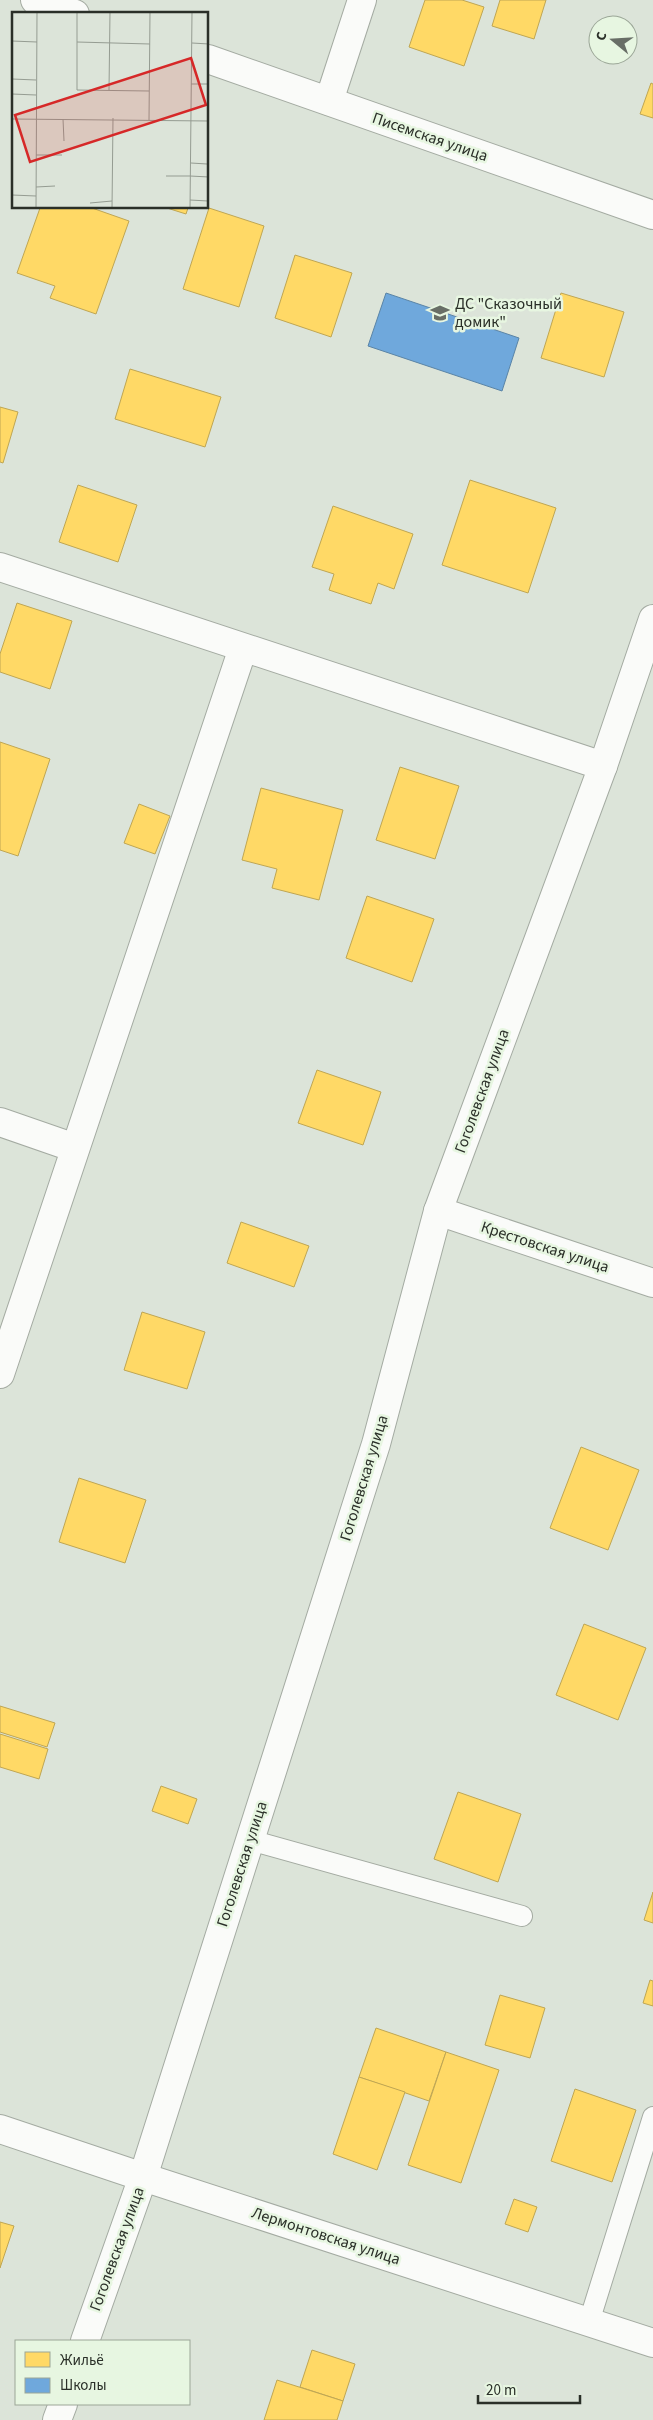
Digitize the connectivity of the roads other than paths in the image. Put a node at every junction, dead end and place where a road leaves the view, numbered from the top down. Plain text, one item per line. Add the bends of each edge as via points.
1 (35, 0) edge
2 (362, 0) edge
3 (69, 12) edge
4 (209, 59) edge
5 (328, 101) junction
6 (653, 215) edge
7 (0, 567) edge
8 (653, 618) edge
9 (243, 648) junction
10 (603, 766) junction
11 (0, 1122) edge
12 (75, 1148) junction
13 (438, 1211) junction
14 (653, 1282) edge
15 (0, 1374) edge
16 (250, 1840) junction
17 (522, 1916) dead end
18 (653, 2117) edge
19 (0, 2129) edge
20 (143, 2177) junction
21 (589, 2322) junction
22 (85, 2340) edge
23 (653, 2343) edge
24 (63, 2405) edge
25 (57, 2420) edge

1 - 3 street
2 - 5 street
4 - 5 street, Писемская улица
5 - 6 street, Писемская улица
7 - 9 street
8 - 10 street, Гоголевская улица
9 - 10 street
9 - 12 street
10 - 13 street, Гоголевская улица
11 - 12 street
12 - 15 street
13 - 14 street, Крестовская улица
13 - 16 street, Гоголевская улица via 376,1444
16 - 17 lane
16 - 20 street, Гоголевская улица
18 - 21 lane
19 - 20 street, Лермонтовская улица
20 - 21 street, Лермонтовская улица
20 - 22 street, Гоголевская улица
21 - 23 street, Лермонтовская улица
24 - 25 street

